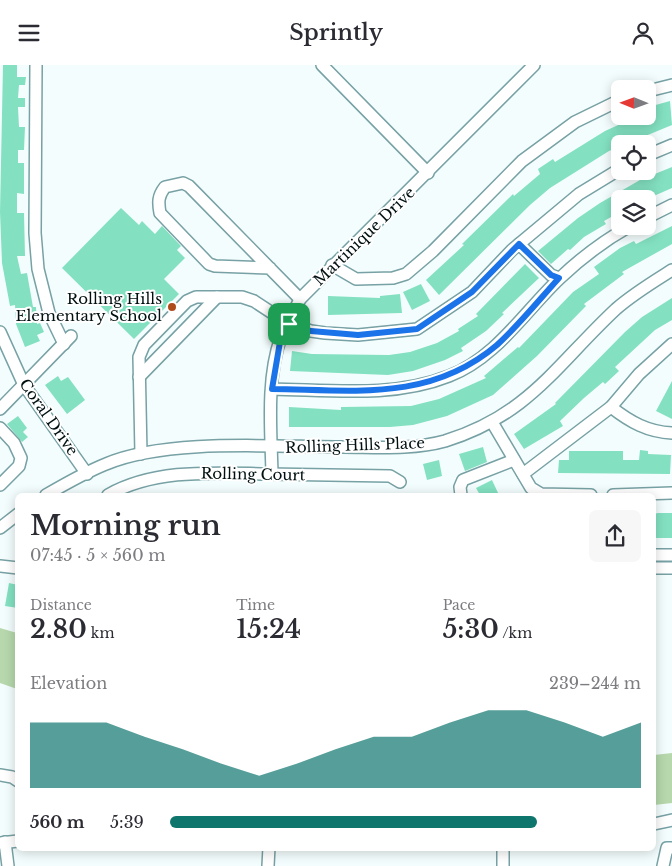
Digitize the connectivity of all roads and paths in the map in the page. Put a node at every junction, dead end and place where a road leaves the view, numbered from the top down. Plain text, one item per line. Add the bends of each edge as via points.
1 (36, 65) edge
2 (322, 65) edge
3 (534, 65) edge
4 (672, 85) edge
5 (656, 89) edge
6 (611, 104) edge
7 (672, 145) edge
8 (656, 152) edge
9 (428, 173) junction
10 (611, 174) edge
11 (672, 205) edge
12 (656, 213) edge
13 (616, 235) edge
14 (519, 244) junction
15 (332, 265) junction
16 (270, 268) junction
17 (672, 270) edge
18 (559, 278) junction
19 (217, 297) junction
20 (300, 299) junction
21 (289, 324) junction
22 (0, 332) edge
23 (672, 344) edge
24 (139, 377) junction
25 (24, 385) junction
26 (272, 389) junction
27 (611, 407) junction
28 (0, 409) edge
29 (492, 422) junction
30 (0, 428) edge
31 (672, 433) edge
32 (272, 447) junction
33 (142, 454) junction
34 (514, 460) junction
35 (87, 474) junction
36 (272, 474) junction
37 (523, 474) junction
38 (400, 482) dead end
39 (0, 485) edge
40 (50, 493) edge
41 (112, 493) edge
42 (461, 493) edge
43 (539, 493) edge
44 (672, 493) edge
45 (656, 494) edge
46 (15, 516) edge
47 (0, 528) edge
48 (656, 555) edge
49 (672, 555) edge
50 (0, 566) edge
51 (15, 568) edge
52 (656, 568) edge
53 (672, 568) edge
54 (0, 775) edge
55 (15, 779) edge
56 (672, 820) edge
57 (656, 824) edge
58 (15, 841) edge
59 (2, 843) edge
60 (672, 848) edge
61 (268, 851) edge
62 (503, 851) edge
63 (8, 866) edge
64 (268, 866) edge
65 (503, 866) edge
66 (663, 866) edge

1 - 25 street via 35,233 38,269 49,313 68,340
2 - 9 street
3 - 9 street, Martinique Drive
4 - 5 street
6 - 15 street via 575,122 522,161 406,274 393,278 356,279
7 - 8 street
9 - 15 street, Martinique Drive
10 - 14 street via 579,194
11 - 12 street
13 - 18 street via 586,254
14 - 18 street via 551,275
14 - 21 street via 472,292 417,329 350,334 311,331
15 - 20 street, Martinique Drive
16 - 16 street via 189,186 183,183 165,187 159,195 160,213 209,264
16 - 20 street
17 - 29 street, Rolling Hills Place via 617,309 536,392
18 - 26 street via 496,345 450,376 402,389
19 - 21 street via 242,297 254,301
19 - 24 street
19 - 24 street via 196,297 188,301 144,345 139,357
20 - 21 street, Martinique Drive
21 - 26 street, Martinique Drive via 281,336
22 - 25 street, Coral Drive
23 - 27 street via 639,374
24 - 33 street
25 - 28 street
25 - 35 street, Coral Drive
26 - 32 street, Martinique Drive
27 - 31 street via 636,425
27 - 37 street
29 - 32 street, Rolling Hills Place via 461,436 419,445
29 - 34 street
30 - 39 street via 14,443 21,458 19,466
32 - 33 street, Rolling Hills Place via 186,449
32 - 36 street, Martinique Drive
33 - 35 street, Rolling Hills Place via 107,463
34 - 37 street
34 - 42 street via 463,481
35 - 40 street, Rolling Hills Place
36 - 38 street, Rolling Court via 390,476
36 - 41 street, Rolling Court via 194,473 150,478
37 - 43 street via 531,488
44 - 45 street
46 - 47 street
48 - 49 street
50 - 51 street
52 - 53 street
54 - 55 street
56 - 57 street
58 - 59 street
59 - 63 street
60 - 66 street via 667,848
61 - 64 street
62 - 65 street

